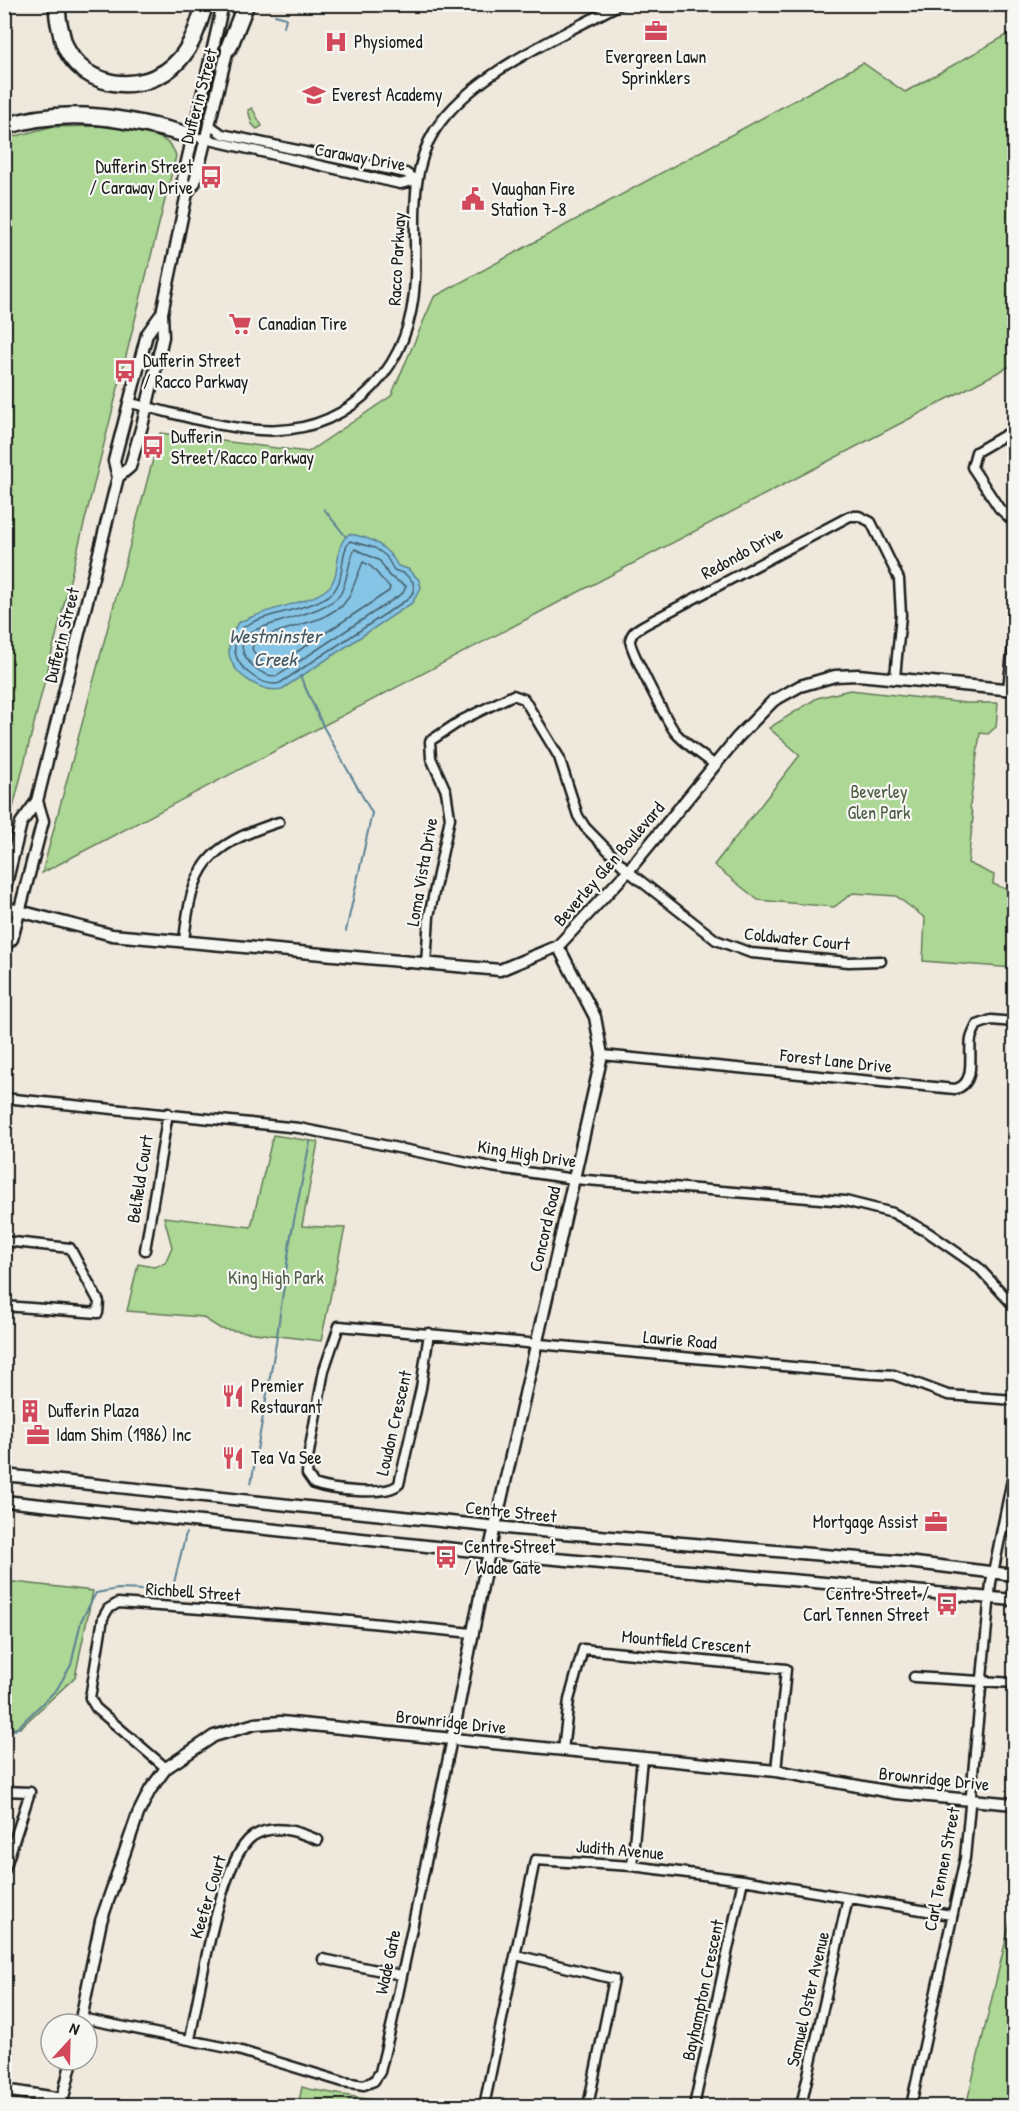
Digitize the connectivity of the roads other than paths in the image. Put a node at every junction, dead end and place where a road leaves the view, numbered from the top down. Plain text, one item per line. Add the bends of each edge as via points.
1 (58, 4) edge
2 (205, 4) edge
3 (223, 4) edge
4 (238, 4) edge
5 (246, 4) edge
6 (620, 4) edge
7 (229, 47) junction
8 (208, 124) junction
9 (4, 127) edge
10 (198, 137) junction
11 (416, 180) junction
12 (162, 313) junction
13 (130, 403) junction
14 (146, 407) junction
15 (1014, 430) edge
16 (118, 477) junction
17 (1014, 522) edge
18 (1014, 644) edge
19 (895, 677) junction
20 (1012, 689) edge
21 (715, 765) junction
22 (37, 801) junction
23 (279, 822) dead end
24 (628, 871) junction
25 (4, 892) edge
26 (4, 907) edge
27 (20, 910) junction
28 (184, 941) junction
29 (558, 946) junction
30 (4, 947) edge
31 (881, 961) dead end
32 (426, 964) junction
33 (1014, 1022) edge
34 (602, 1055) junction
35 (4, 1098) edge
36 (168, 1113) junction
37 (574, 1179) junction
38 (4, 1241) edge
39 (145, 1250) dead end
40 (4, 1306) edge
41 (1014, 1306) edge
42 (339, 1326) joint
43 (429, 1333) junction
44 (535, 1344) junction
45 (1014, 1400) edge
46 (1014, 1470) edge
47 (4, 1475) edge
48 (4, 1501) edge
49 (496, 1527) junction
50 (489, 1552) junction
51 (992, 1572) junction
52 (1014, 1575) edge
53 (989, 1598) junction
54 (1014, 1600) edge
55 (472, 1633) junction
56 (914, 1677) dead end
57 (982, 1679) junction
58 (1014, 1683) edge
59 (452, 1739) junction
60 (563, 1750) junction
61 (642, 1758) junction
62 (166, 1768) junction
63 (776, 1771) junction
64 (4, 1791) edge
65 (972, 1800) junction
66 (1014, 1804) edge
67 (318, 1840) dead end
68 (632, 1866) junction
69 (4, 1872) edge
70 (743, 1880) junction
71 (848, 1898) junction
72 (951, 1915) junction
73 (516, 1955) junction
74 (323, 1959) dead end
75 (401, 1975) junction
76 (83, 2012) edge
77 (99, 2024) edge
78 (190, 2039) junction
79 (69, 2072) edge
80 (4, 2090) edge
81 (62, 2103) edge
82 (484, 2106) edge
83 (588, 2106) edge
84 (694, 2106) edge
85 (801, 2106) edge
86 (911, 2106) edge

1 - 2 highway via 63,44 77,64 100,81 122,85 154,77 175,65 194,38
3 - 10 main road, Dufferin Street
4 - 7 main road, Dufferin Street
5 - 7 highway
6 - 11 street, Racco Parkway via 486,78 454,105 427,144
7 - 8 main road, Dufferin Street
8 - 10 main road, Dufferin Street
8 - 11 street, Caraway Drive via 222,135 404,172
9 - 10 highway via 26,119 82,116 128,120
10 - 11 street, Caraway Drive via 400,184
10 - 12 main road, Dufferin Street via 183,179 187,193
11 - 14 street, Racco Parkway via 412,312 403,344 386,373 362,398 326,421 306,428 265,431
12 - 13 main road, Dufferin Street via 147,334
12 - 14 main road, Dufferin Street via 163,337
13 - 14 street, Racco Parkway
13 - 16 main road, Dufferin Street via 114,461
14 - 16 main road, Dufferin Street via 130,466
15 - 17 street via 976,452 972,467 999,508
16 - 22 main road, Dufferin Street
18 - 20 main road
19 - 20 main road, Beverley Glen Boulevard
19 - 21 main road, Beverley Glen Boulevard via 835,676 800,686 773,700
19 - 21 street, Redondo Drive via 901,615 899,579 871,522 850,516 635,630 631,637 632,649 675,732
21 - 24 main road, Beverley Glen Boulevard
22 - 25 main road, Dufferin Street via 21,823
22 - 27 main road, Dufferin Street via 43,821
23 - 28 street via 244,834 207,858 189,896
24 - 29 main road, Beverley Glen Boulevard
24 - 31 street, Coldwater Court via 716,940 734,948 838,961
24 - 32 street, Loma Vista Drive via 578,816 559,757 524,699 513,695 500,700 430,741 431,758 446,791 450,818 429,916
26 - 27 main road, Beverley Glen Boulevard
27 - 28 main road, Beverley Glen Boulevard via 112,935
27 - 30 main road, Dufferin Street via 12,939
28 - 32 main road, Beverley Glen Boulevard
29 - 32 main road, Beverley Glen Boulevard via 500,970
29 - 34 main road, Concord Road via 595,1017
33 - 34 street, Forest Lane Drive via 991,1020 977,1025 971,1038 968,1079 963,1087 955,1089
34 - 37 main road, Concord Road
35 - 36 street, King High Drive
36 - 37 street, King High Drive via 299,1128 492,1167
36 - 39 street, Belfield Court
37 - 41 street, King High Drive via 845,1201 892,1213 978,1267
37 - 44 main road, Concord Road
38 - 40 street via 70,1248 99,1302 98,1313
42 - 43 street, Lawrie Road
42 - 43 street, Loudon Crescent via 324,1370 307,1474 317,1486 378,1493 393,1490 402,1475
43 - 44 street, Lawrie Road
44 - 45 street, Lawrie Road via 894,1375 948,1395
44 - 49 main road, Concord Road
46 - 51 street, Carl Tennen Street
47 - 49 main road, Centre Street
48 - 50 main road
49 - 50 main road, Concord Road
49 - 51 main road, Centre Street
50 - 53 main road
50 - 55 main road, Wade Gate
51 - 52 main road, Centre Street
51 - 53 street, Carl Tennen Street
53 - 54 main road
53 - 57 street, Carl Tennen Street
55 - 59 main road, Wade Gate
55 - 62 street, Richbell Street via 118,1603 103,1618 90,1698
56 - 57 street
57 - 58 street
57 - 65 street, Carl Tennen Street
59 - 60 main road, Brownridge Drive
59 - 62 main road, Brownridge Drive via 281,1722 255,1724 214,1736
59 - 75 street, Wade Gate
60 - 61 main road, Brownridge Drive
60 - 63 street, Mountfield Crescent via 569,1700 584,1649 774,1667 786,1669
61 - 63 main road, Brownridge Drive
61 - 68 street
62 - 76 main road, Brownridge Drive via 138,1814 101,1921
63 - 65 main road, Brownridge Drive via 896,1793
64 - 69 street via 30,1792
65 - 66 main road, Brownridge Drive
65 - 72 street, Carl Tennen Street via 965,1858
67 - 78 street, Keefer Court via 285,1829 268,1830 253,1836 243,1846 218,1910
68 - 70 street, Judith Avenue
68 - 73 street, Judith Avenue via 535,1860
70 - 71 street, Judith Avenue
70 - 84 street, Bayhampton Crescent
71 - 72 street, Judith Avenue
71 - 85 street, Samuel Oster Avenue
72 - 86 street, Carl Tennen Street
73 - 82 street, Judith Avenue
73 - 83 street via 614,1979
74 - 75 street
75 - 78 street, Wade Gate via 380,2072 374,2081 364,2085
77 - 78 street, Wade Gate
79 - 81 main road
80 - 81 main road

